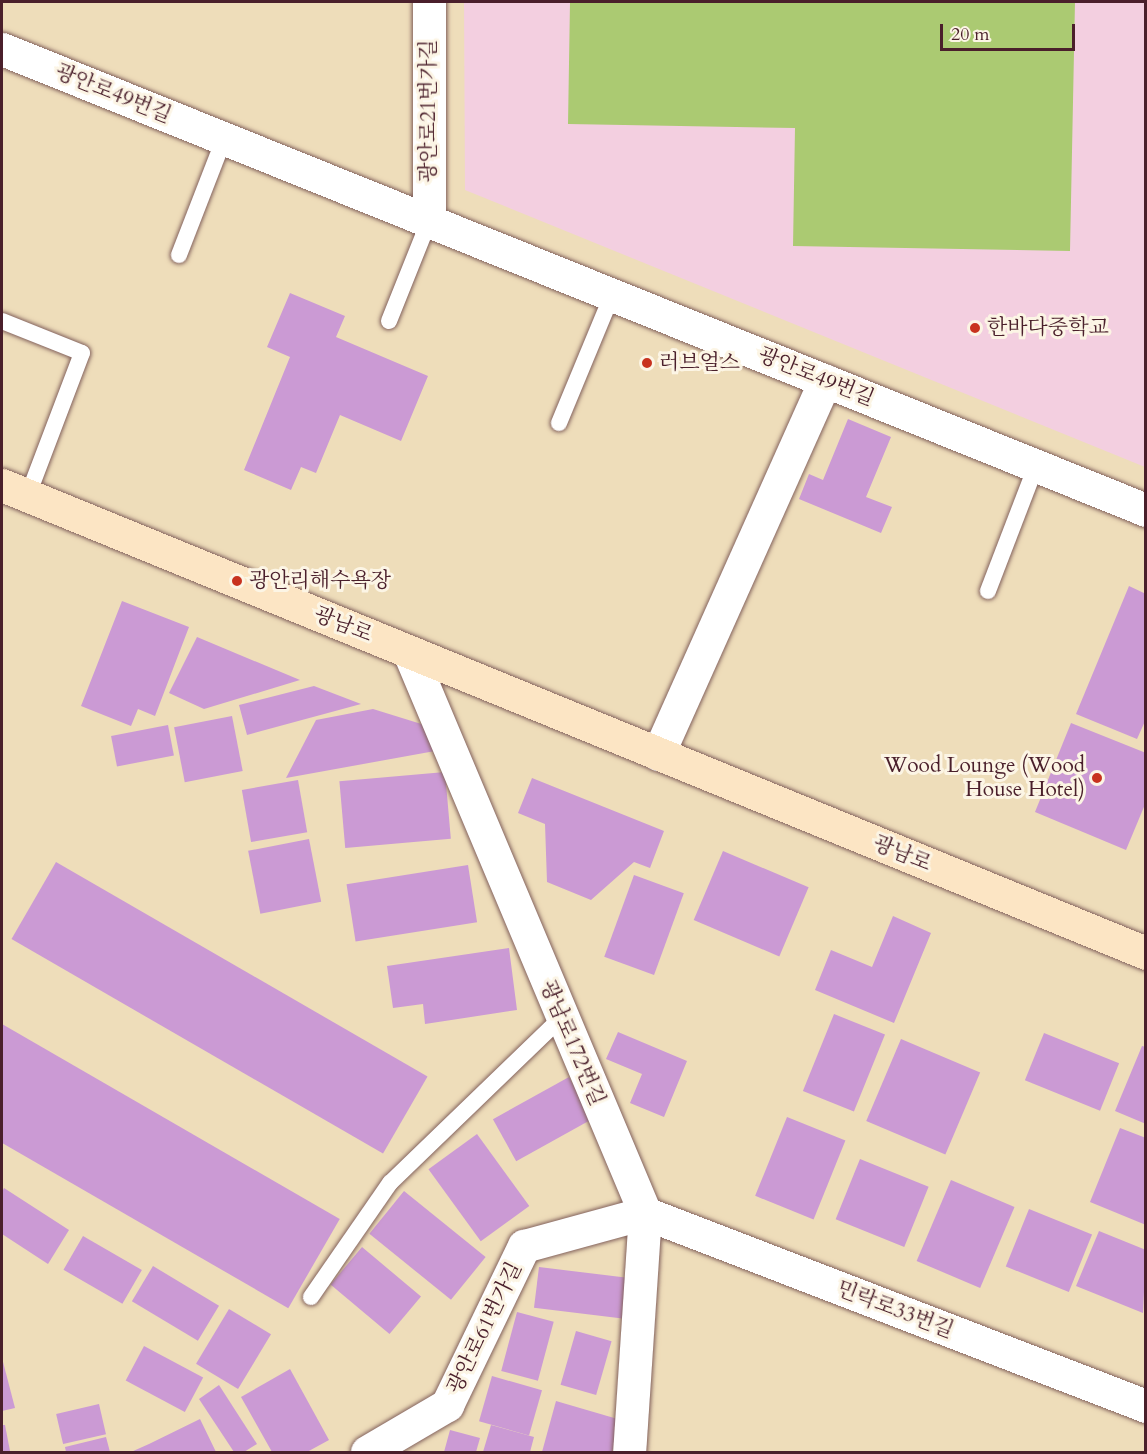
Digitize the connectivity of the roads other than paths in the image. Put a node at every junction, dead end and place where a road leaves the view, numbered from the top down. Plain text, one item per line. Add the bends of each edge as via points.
1 (429, 2) edge
2 (2, 50) edge
3 (224, 139) junction
4 (429, 221) junction
5 (179, 255) dead end
6 (612, 295) junction
7 (2, 321) edge
8 (389, 321) dead end
9 (825, 381) junction
10 (559, 423) dead end
11 (1036, 466) junction
12 (15, 490) edge
13 (1146, 510) edge
14 (988, 591) dead end
15 (408, 652) junction
16 (658, 754) junction
17 (1146, 953) edge
18 (561, 1018) junction
19 (645, 1213) junction
20 (311, 1297) dead end
21 (1146, 1406) edge
22 (366, 1452) edge
23 (629, 1452) edge

1 - 4 street, 광안로21번가길
2 - 3 street, 광안로49번길
3 - 4 street, 광안로49번길
3 - 5 lane
4 - 6 street, 광안로49번길
4 - 8 lane
6 - 9 street, 광안로49번길
6 - 10 lane
7 - 12 lane, 광남로 via 82,353
9 - 11 street, 광안로49번길
9 - 16 street
11 - 13 street, 광안로49번길
11 - 14 lane
12 - 15 main road, 광남로
15 - 16 main road, 광남로
15 - 18 street, 광남로172번길
16 - 17 main road, 광남로
18 - 19 street, 광남로172번길
18 - 20 lane via 390,1183
19 - 21 street, 민락로33번길
19 - 22 street, 광안로61번가길 via 524,1246 447,1405
19 - 23 street, 광남로172번길

